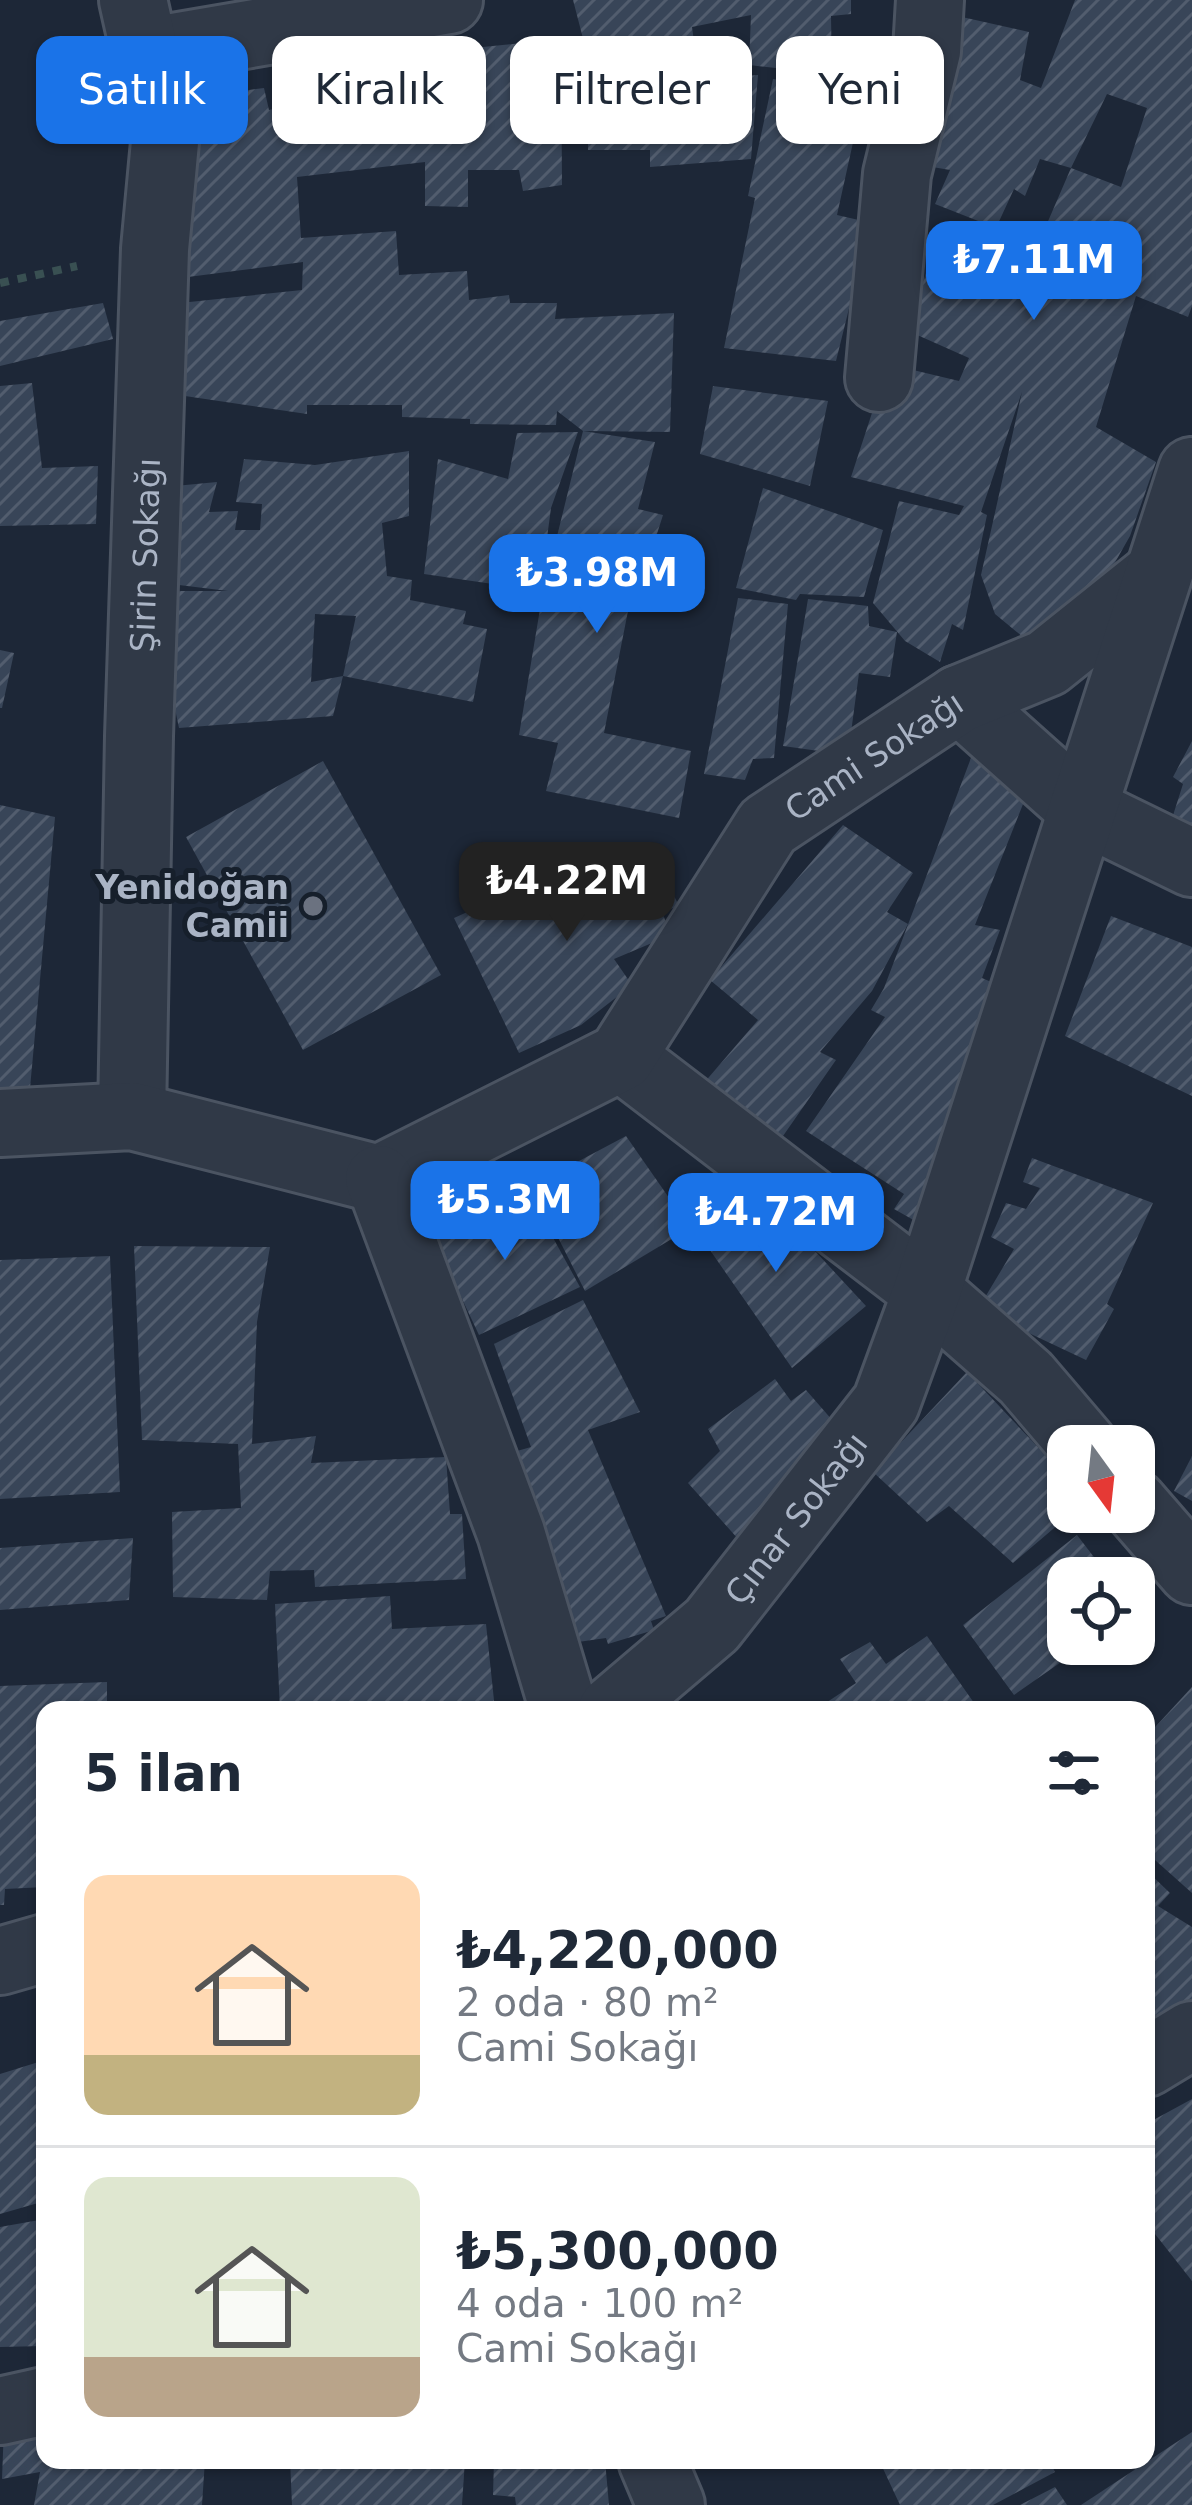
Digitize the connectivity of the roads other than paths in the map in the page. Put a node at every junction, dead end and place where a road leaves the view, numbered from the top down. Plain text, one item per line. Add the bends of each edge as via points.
1 (449, 0) edge
2 (930, 0) edge
3 (138, 26) edge
4 (879, 378) dead end
5 (1192, 471) edge
6 (1158, 574) junction
7 (959, 699) junction
8 (1083, 810) junction
9 (1192, 862) edge
10 (622, 1057) junction
11 (132, 1116) junction
12 (0, 1123) edge
13 (380, 1179) junction
14 (928, 1291) junction
15 (1066, 1425) edge
16 (1155, 1528) edge
17 (1192, 1571) edge
18 (561, 1701) edge
19 (623, 1701) edge
20 (36, 1951) edge
21 (0, 1961) edge
22 (1192, 2035) edge
23 (1155, 2057) edge
24 (36, 2403) edge
25 (0, 2411) edge
26 (656, 2469) edge
27 (671, 2505) edge

1 - 3 street
2 - 4 street via 927,52 897,174
3 - 11 street, Şirin Sokağı via 165,142 143,597
5 - 6 street
6 - 7 street, Cami Sokağı via 1047,663
6 - 8 street
7 - 8 street
7 - 10 street, Cami Sokağı via 768,826
8 - 9 street
8 - 14 street
10 - 13 street
10 - 14 street
11 - 12 street
11 - 13 street
13 - 18 street via 511,1533
14 - 15 street
14 - 19 street, Çınar Sokağı via 886,1403 712,1625
16 - 17 street
20 - 21 street
22 - 23 street
24 - 25 street
26 - 27 street

